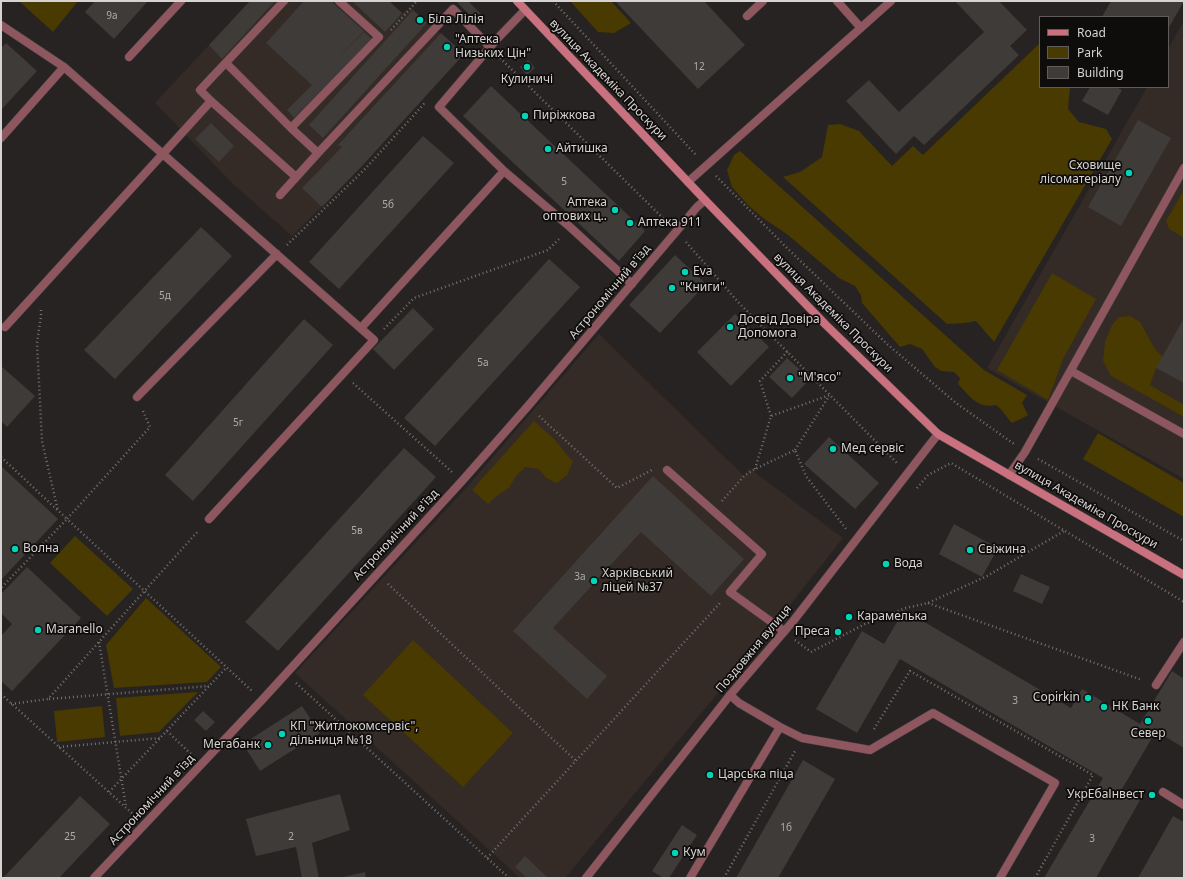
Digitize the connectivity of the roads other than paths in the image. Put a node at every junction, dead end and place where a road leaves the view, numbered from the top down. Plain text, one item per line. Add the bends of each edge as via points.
1 (181, 1) edge
2 (284, 1) edge
3 (339, 1) edge
4 (517, 1) edge
5 (763, 1) edge
6 (837, 1) edge
7 (891, 1) edge
8 (526, 10) junction
9 (747, 16) dead end
10 (1, 25) edge
11 (862, 28) junction
12 (490, 47) junction
13 (129, 57) dead end
14 (226, 62) junction
15 (64, 67) junction
16 (211, 101) junction
17 (291, 128) junction
18 (1, 138) edge
19 (318, 153) junction
20 (163, 154) junction
21 (1184, 168) edge
22 (504, 171) junction
23 (296, 177) junction
24 (688, 182) junction
25 (280, 195) dead end
26 (705, 200) junction
27 (277, 254) junction
28 (632, 284) junction
29 (5, 327) dead end
30 (361, 328) junction
31 (1071, 371) junction
32 (137, 397) road end
33 (938, 434) junction
34 (1184, 434) edge
35 (667, 470) road end
36 (1009, 475) junction
37 (209, 519) road end
38 (1184, 576) edge
39 (784, 631) junction
40 (1184, 642) edge
41 (1156, 685) road end
42 (730, 695) junction
43 (780, 727) junction
44 (1163, 792) dead end
45 (1184, 805) edge
46 (94, 878) edge
47 (586, 878) edge
48 (690, 878) edge
49 (1000, 878) edge

1 - 13 street
2 - 14 street
3 - 17 street via 379,37
4 - 8 street, вулиця Академіка Проскури
5 - 9 street
6 - 11 street
7 - 11 street
8 - 12 street
8 - 24 street, вулиця Академіка Проскури
10 - 15 street
11 - 24 street
12 - 19 street via 453,9
12 - 22 street via 439,107
14 - 16 street via 200,90
14 - 17 street
15 - 18 street
15 - 20 street
16 - 20 street
16 - 23 street
17 - 19 street
19 - 23 street
20 - 27 street
20 - 29 street
21 - 31 street
22 - 28 street
22 - 30 street
23 - 25 street
24 - 26 street, вулиця Академіка Проскури
26 - 28 street, Астрономічний в'їзд
26 - 33 street, вулиця Академіка Проскури via 826,325
27 - 30 street
27 - 32 street
28 - 46 street, Астрономічний в'їзд via 462,481 262,700
30 - 37 street via 374,340
31 - 34 street
31 - 36 street
33 - 36 street, вулиця Академіка Проскури
33 - 39 street, Поздовжня вулиця
35 - 39 street via 762,554 730,592
36 - 38 street, вулиця Академіка Проскури
39 - 42 street, Поздовжня вулиця
40 - 41 street
42 - 43 street
42 - 47 street, Поздовжня вулиця
43 - 48 street
43 - 49 street via 802,738 870,750 933,713 1055,783
44 - 45 street

